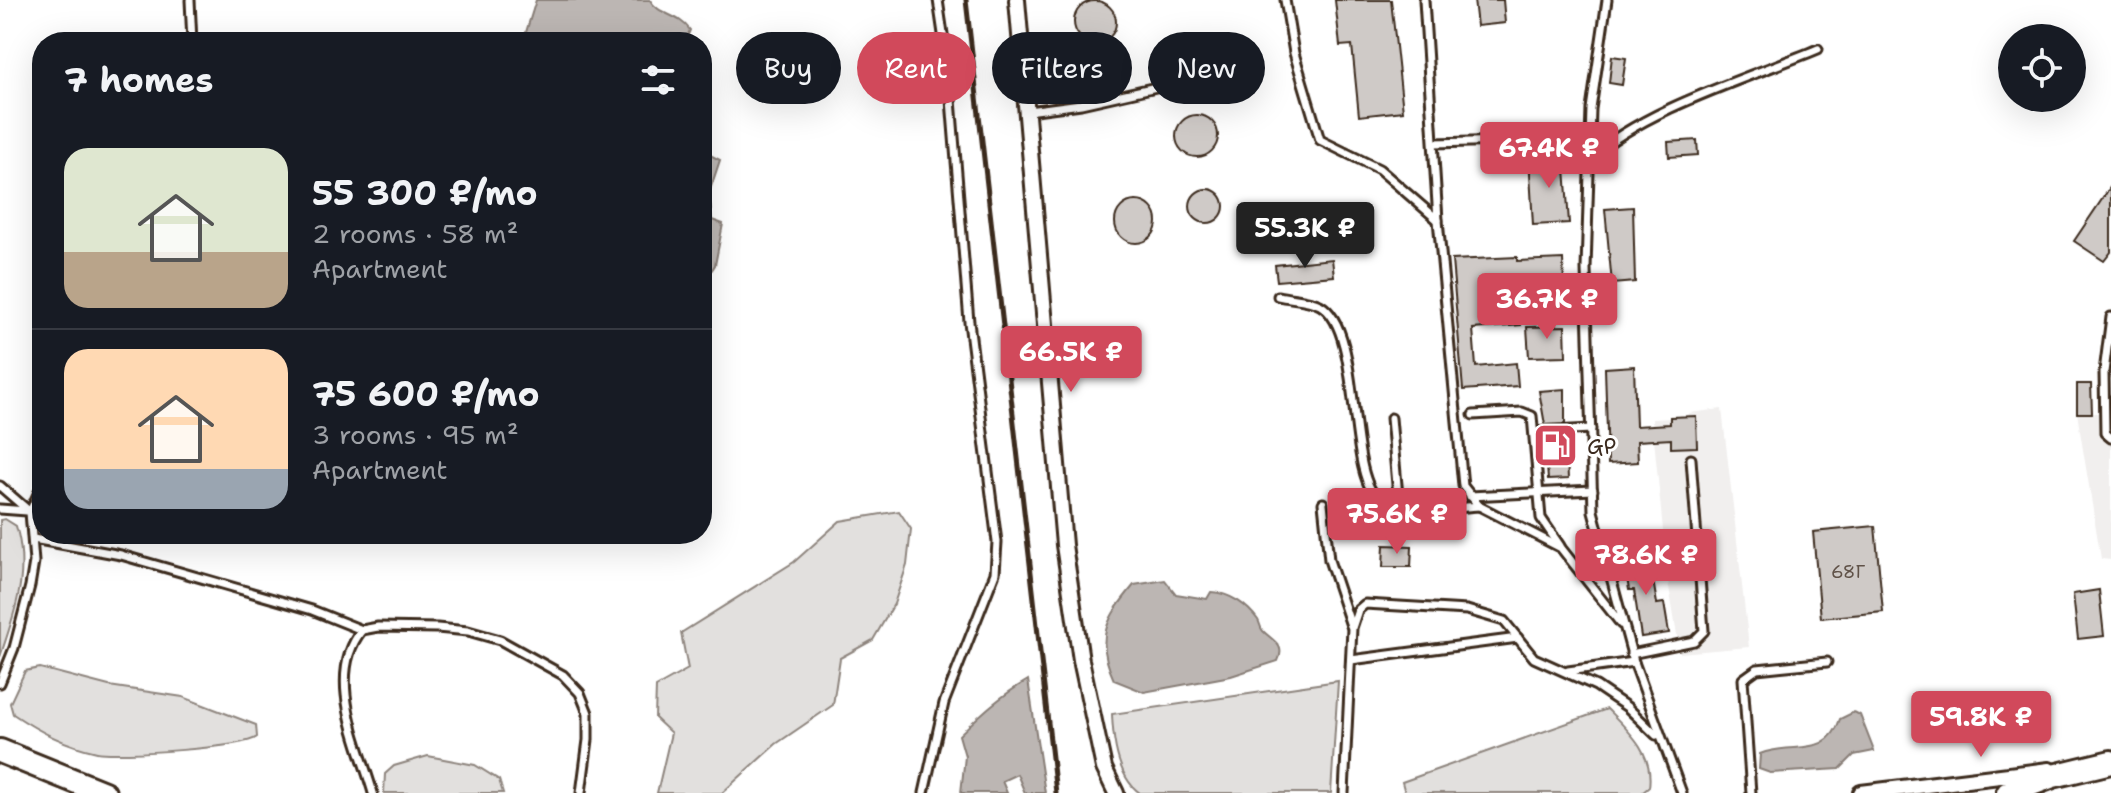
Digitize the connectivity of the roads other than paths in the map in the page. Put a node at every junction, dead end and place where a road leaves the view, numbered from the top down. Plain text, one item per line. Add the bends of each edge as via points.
1 (190, 0) edge
2 (938, 0) edge
3 (1017, 0) edge
4 (1285, 0) edge
5 (1424, 0) edge
6 (1606, 0) edge
7 (192, 32) edge
8 (1818, 49) dead end
9 (1148, 89) edge
10 (1028, 111) junction
11 (1545, 140) dead end
12 (1434, 143) junction
13 (1589, 159) junction
14 (1438, 220) junction
15 (1278, 296) dead end
16 (1587, 310) junction
17 (1533, 312) dead end
18 (2111, 317) edge
19 (2108, 394) edge
20 (1473, 415) dead end
21 (1391, 418) dead end
22 (1591, 429) junction
23 (1534, 432) junction
24 (2111, 438) edge
25 (1691, 459) dead end
26 (0, 486) edge
27 (1593, 490) junction
28 (1538, 493) junction
29 (1470, 496) junction
30 (1323, 503) dead end
31 (1479, 506) junction
32 (1399, 507) junction
33 (32, 508) edge
34 (0, 509) edge
35 (30, 512) junction
36 (32, 530) edge
37 (33, 544) edge
38 (60, 544) edge
39 (1561, 548) junction
40 (1352, 628) junction
41 (1625, 629) junction
42 (362, 630) junction
43 (1518, 638) junction
44 (1632, 658) junction
45 (1351, 660) junction
46 (1827, 662) dead end
47 (1565, 671) junction
48 (0, 683) edge
49 (1660, 740) junction
50 (0, 751) edge
51 (2108, 763) edge
52 (104, 793) edge
53 (373, 793) edge
54 (581, 793) edge
55 (924, 793) edge
56 (1116, 793) edge
57 (1344, 793) edge
58 (1682, 793) edge
59 (1751, 793) edge
60 (1861, 793) edge
61 (2008, 793) edge

1 - 7 lane
2 - 55 lane via 969,322 997,542 995,573 944,703
3 - 10 street
4 - 14 lane via 1320,140 1379,169
5 - 12 lane
6 - 13 lane via 1596,55
8 - 13 lane via 1650,120
9 - 10 lane
10 - 56 street via 1064,545 1081,660 1104,768
11 - 12 lane
12 - 14 lane
13 - 16 lane
14 - 29 lane via 1461,476
15 - 32 lane via 1313,302 1331,315 1349,372 1369,484 1380,500
16 - 17 lane
16 - 22 lane
18 - 19 lane
19 - 24 lane via 2105,433
20 - 23 lane via 1528,413
21 - 32 lane
22 - 23 lane
22 - 27 lane
23 - 28 lane
25 - 44 lane via 1704,631 1694,641
26 - 35 lane
27 - 28 lane
27 - 41 lane via 1597,534
28 - 29 lane
28 - 39 lane via 1541,518
29 - 31 lane
30 - 40 lane via 1329,560
31 - 32 lane
31 - 39 lane
33 - 35 lane
34 - 35 lane
35 - 36 lane
37 - 48 lane via 30,586
38 - 42 lane via 121,555 312,610
39 - 41 lane
40 - 43 lane via 1358,610 1376,602 1489,615 1504,621
40 - 45 lane
41 - 44 lane
42 - 53 lane via 351,643 345,665 347,705
42 - 54 lane via 468,631 500,640 563,675 580,693 588,713
43 - 45 lane
43 - 47 lane via 1534,658
44 - 47 lane
44 - 49 lane
45 - 57 lane
46 - 59 lane via 1757,669 1743,679
47 - 49 lane via 1627,707
49 - 58 lane
50 - 52 main road
51 - 60 street
51 - 61 main road

